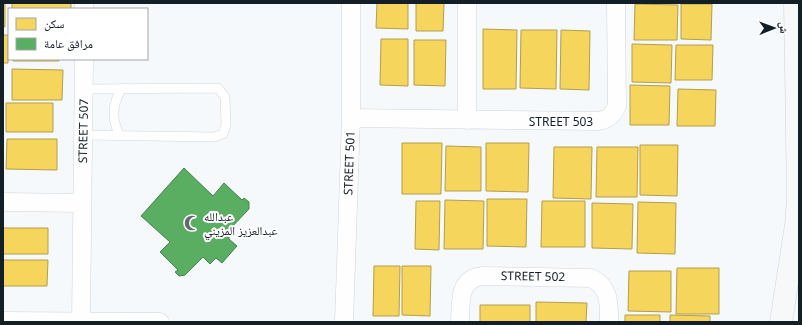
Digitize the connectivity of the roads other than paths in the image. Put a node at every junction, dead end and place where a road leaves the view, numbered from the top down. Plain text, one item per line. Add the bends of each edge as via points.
1 (351, 3) edge
2 (467, 3) edge
3 (616, 3) edge
4 (796, 9) edge
5 (84, 60) edge
6 (83, 88) junction
7 (122, 88) junction
8 (351, 118) junction
9 (467, 120) junction
10 (83, 135) junction
11 (120, 136) junction
12 (3, 202) edge
13 (82, 203) junction
14 (797, 228) edge
15 (3, 321) edge
16 (81, 321) edge
17 (160, 322) edge
18 (344, 322) edge
19 (460, 322) edge
20 (609, 322) edge
21 (781, 322) edge

1 - 8 street, STREET 501
2 - 9 street
3 - 9 street, STREET 503 via 617,100 615,112 611,116 597,121
4 - 14 street
5 - 6 street, STREET 507
6 - 7 lane
6 - 10 street, STREET 507
7 - 11 lane via 116,97 113,117
7 - 11 lane via 218,88 226,97 226,125 223,134 214,137
8 - 9 street, STREET 503
8 - 18 street, STREET 501
10 - 11 lane
10 - 13 street, STREET 507
12 - 13 street
13 - 16 street, STREET 507
14 - 21 street
15 - 16 street
16 - 17 street
19 - 20 street, STREET 502 via 463,288 474,278 483,276 591,278 607,292

